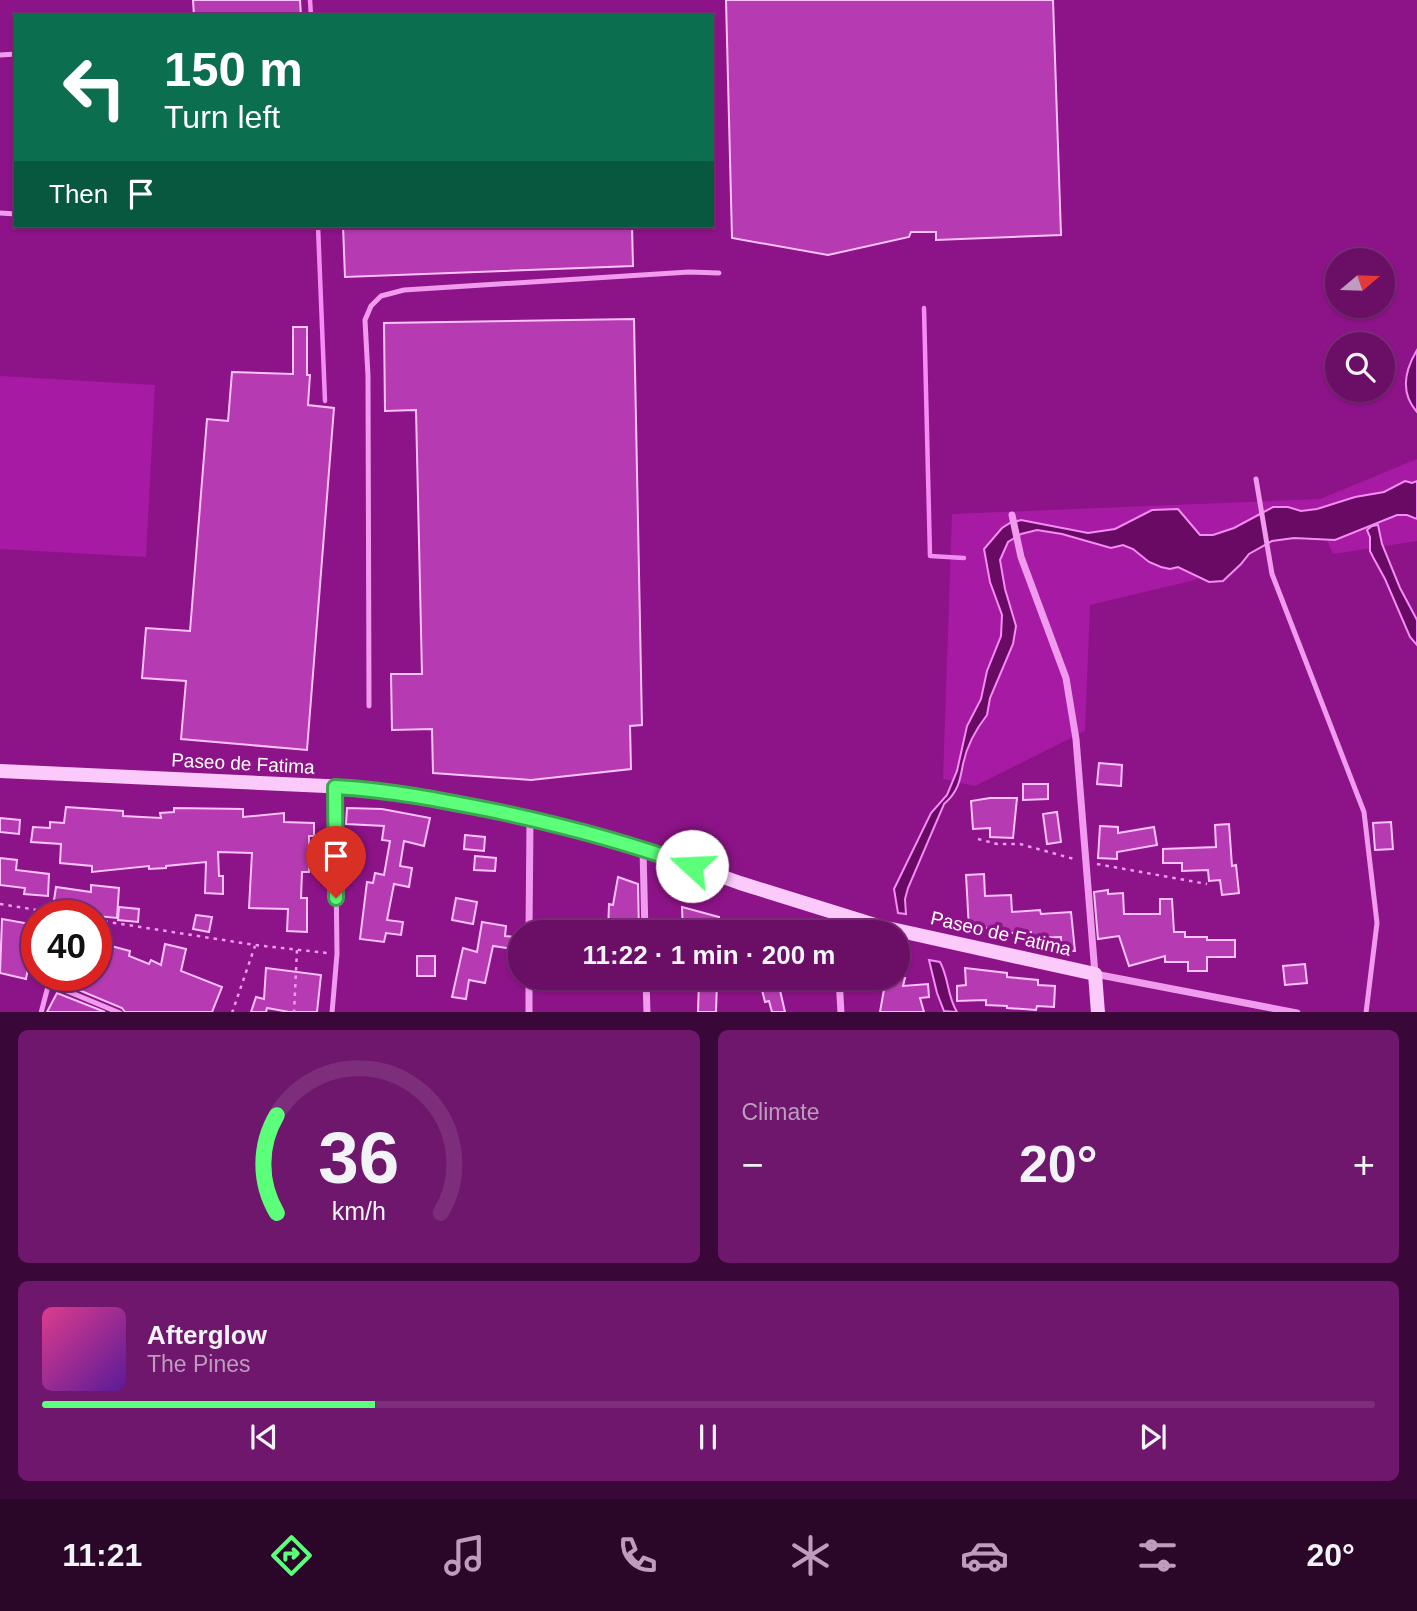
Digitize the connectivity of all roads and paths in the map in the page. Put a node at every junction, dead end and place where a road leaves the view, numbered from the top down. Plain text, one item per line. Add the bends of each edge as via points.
1 (719, 273) dead end
2 (1256, 480) dead end
3 (1012, 515) dead end
4 (369, 706) dead end
5 (0, 771) edge
6 (335, 787) junction
7 (530, 819) junction
8 (643, 848) junction
9 (0, 904) edge
10 (21, 907) edge
11 (835, 912) junction
12 (529, 920) edge
13 (645, 920) edge
14 (835, 920) edge
15 (112, 923) edge
16 (255, 945) junction
17 (298, 950) junction
18 (337, 954) junction
19 (1095, 974) junction
20 (529, 990) edge
21 (646, 990) edge
22 (840, 990) edge
23 (48, 991) edge
24 (67, 991) edge
25 (41, 1012) edge
26 (118, 1012) edge
27 (232, 1012) edge
28 (294, 1012) edge
29 (332, 1012) edge
30 (529, 1012) edge
31 (647, 1012) edge
32 (841, 1012) edge
33 (1098, 1012) edge
34 (1292, 1012) edge
35 (1366, 1012) edge

1 - 4 lane via 404,290 380,296 371,306 365,320
2 - 35 lane via 1272,574 1364,812 1377,923
3 - 19 street via 1021,557 1066,678 1076,739
5 - 6 street, Paseo de Fatima
6 - 7 street, Paseo de Fatima via 430,797
6 - 18 lane
7 - 8 street, Paseo de Fatima
7 - 12 street
8 - 11 street, Paseo de Fatima
8 - 13 street
9 - 10 path
11 - 14 street
11 - 19 street, Paseo de Fatima via 878,926
15 - 16 path
16 - 17 path
16 - 27 path
17 - 18 path
17 - 28 path
18 - 29 lane
19 - 33 street
19 - 34 street, Paseo de Fatima
20 - 30 street
21 - 31 street
22 - 32 street
23 - 25 lane
24 - 26 lane

